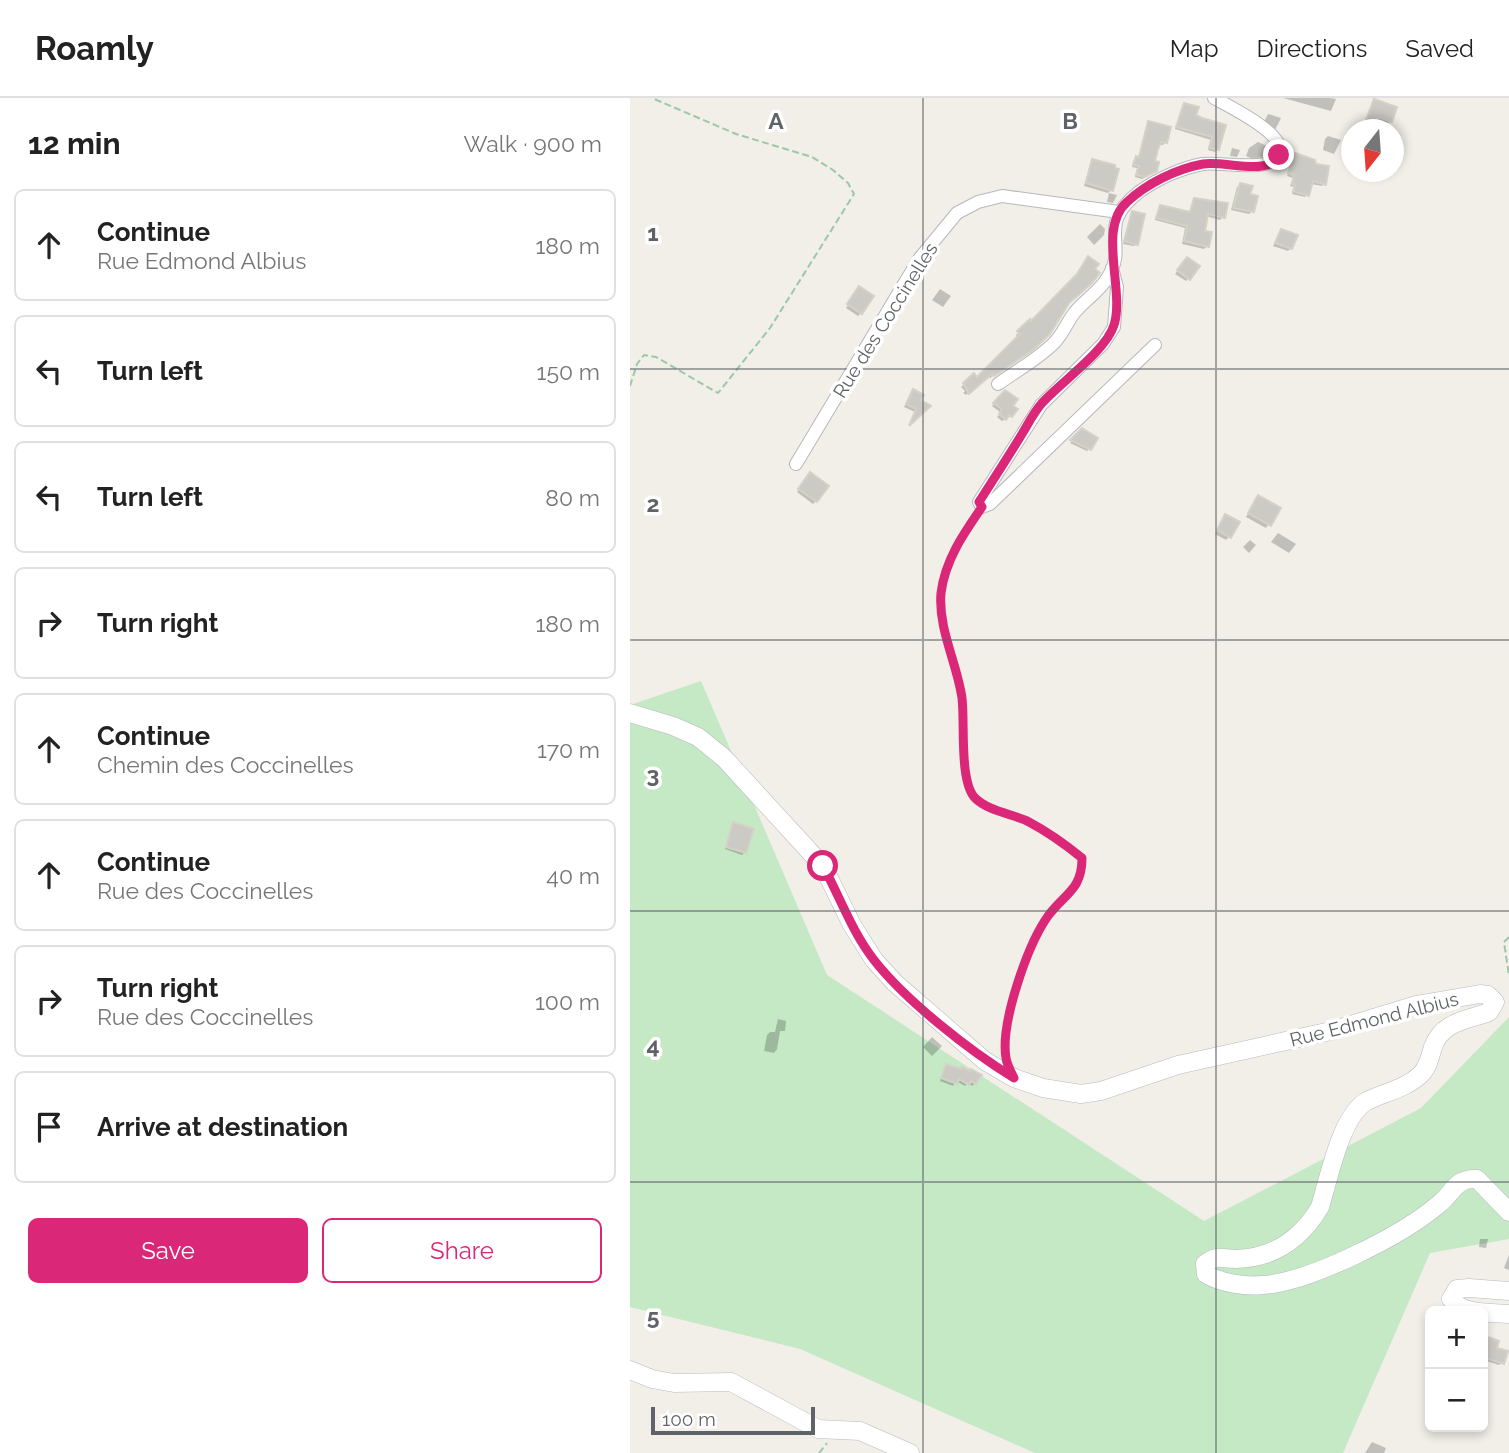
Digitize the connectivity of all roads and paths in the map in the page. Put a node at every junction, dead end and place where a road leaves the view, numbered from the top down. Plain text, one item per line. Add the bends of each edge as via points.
1 (652, 98) edge
2 (1214, 98) edge
3 (1119, 212) junction
4 (1112, 268) junction
5 (1155, 345) dead end
6 (998, 384) dead end
7 (630, 386) edge
8 (796, 464) dead end
9 (980, 504) junction
10 (630, 713) edge
11 (1509, 937) edge
12 (1509, 976) edge
13 (1014, 1078) junction
14 (1509, 1212) edge
15 (1509, 1291) edge
16 (1509, 1314) edge
17 (630, 1370) edge
18 (910, 1453) edge

1 - 7 path via 736,134 812,157 848,183 854,194 770,328 719,393 656,357 644,355 636,364
2 - 3 street via 1273,134 1280,144 1279,155 1272,163 1258,166 1204,164 1174,173 1145,188
3 - 4 street
3 - 8 street, Rue des Coccinelles via 1002,196 957,213 919,259
4 - 6 street via 1054,344
4 - 9 street via 1117,287 1114,327 1103,344 1041,405
5 - 9 street via 990,504
9 - 13 path via 958,541 941,591 940,614 962,696 967,783 975,798 1027,821 1082,858 1077,885 1048,915 1011,1003 1005,1046
10 - 13 main road, Rue Edmond Albius via 698,737 724,758 823,866 874,960 954,1034
11 - 12 path via 1504,942
13 - 14 main road, Rue Edmond Albius via 1081,1094 1101,1091 1178,1065 1331,1031 1416,1006 1488,995 1495,1002 1489,1012 1444,1029 1419,1076 1352,1113 1320,1207 1293,1242 1254,1258 1214,1257 1205,1264 1206,1274 1216,1280 1262,1286 1292,1280 1355,1255 1397,1231 1467,1179 1477,1179
15 - 16 main road via 1457,1289 1451,1299 1464,1309
17 - 18 main road via 674,1382 731,1382 818,1429 860,1431

